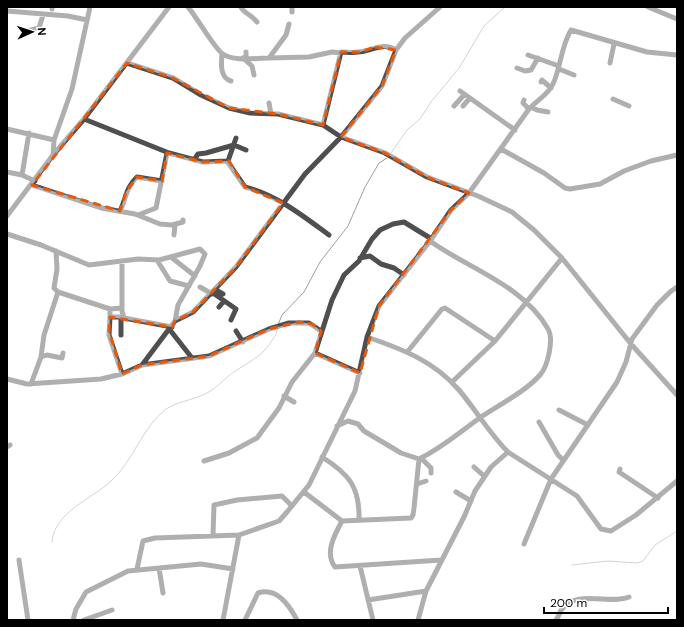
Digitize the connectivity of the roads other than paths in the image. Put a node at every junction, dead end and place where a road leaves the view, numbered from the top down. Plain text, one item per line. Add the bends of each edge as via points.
1 (90, 7) edge
2 (169, 7) edge
3 (188, 7) edge
4 (241, 7) edge
5 (440, 7) edge
6 (648, 7) edge
7 (7, 11) edge
8 (43, 14) junction
9 (677, 19) edge
10 (87, 20) junction
11 (257, 22) dead end
12 (289, 24) dead end
13 (27, 33) dead end
14 (614, 44) junction
15 (396, 50) junction
16 (246, 52) dead end
17 (340, 54) junction
18 (677, 54) edge
19 (528, 55) dead end
20 (222, 57) junction
21 (244, 58) junction
22 (257, 58) junction
23 (269, 58) junction
24 (538, 58) junction
25 (127, 63) junction
26 (610, 63) dead end
27 (252, 66) junction
28 (517, 68) dead end
29 (559, 68) junction
30 (254, 75) dead end
31 (574, 75) dead end
32 (231, 81) dead end
33 (541, 82) dead end
34 (551, 88) junction
35 (469, 99) junction
36 (613, 99) dead end
37 (524, 100) dead end
38 (269, 103) dead end
39 (454, 106) dead end
40 (463, 106) dead end
41 (629, 106) dead end
42 (530, 108) junction
43 (548, 112) dead end
44 (270, 114) junction
45 (84, 119) junction
46 (323, 125) junction
47 (7, 129) edge
48 (515, 130) junction
49 (29, 132) junction
50 (341, 136) junction
51 (236, 138) dead end
52 (54, 140) junction
53 (234, 145) junction
54 (501, 149) junction
55 (246, 150) dead end
56 (167, 153) junction
57 (53, 155) junction
58 (677, 155) edge
59 (194, 160) junction
60 (228, 161) junction
61 (7, 172) edge
62 (22, 175) junction
63 (162, 181) junction
64 (33, 183) junction
65 (469, 193) junction
66 (283, 202) junction
67 (120, 211) junction
68 (7, 216) edge
69 (138, 216) junction
70 (183, 220) dead end
71 (175, 225) junction
72 (7, 234) edge
73 (174, 235) dead end
74 (329, 235) dead end
75 (430, 240) junction
76 (56, 251) junction
77 (171, 256) junction
78 (360, 258) junction
79 (562, 258) junction
80 (157, 260) junction
81 (122, 262) junction
82 (404, 275) junction
83 (195, 276) junction
84 (189, 286) junction
85 (200, 287) dead end
86 (677, 287) edge
87 (58, 292) junction
88 (214, 292) junction
89 (223, 294) dead end
90 (224, 301) junction
91 (525, 302) junction
92 (219, 307) dead end
93 (122, 308) junction
94 (110, 309) junction
95 (110, 317) junction
96 (122, 317) junction
97 (231, 320) dead end
98 (175, 321) junction
99 (171, 328) junction
100 (236, 331) dead end
101 (321, 331) junction
102 (120, 335) dead end
103 (368, 337) junction
104 (495, 341) junction
105 (243, 342) junction
106 (631, 344) junction
107 (408, 351) junction
108 (63, 353) dead end
109 (315, 353) junction
110 (41, 356) junction
111 (192, 358) junction
112 (142, 365) junction
113 (360, 373) junction
114 (122, 374) junction
115 (7, 379) edge
116 (452, 382) junction
117 (30, 384) junction
118 (677, 395) edge
119 (284, 396) junction
120 (294, 402) dead end
121 (560, 410) dead end
122 (480, 418) junction
123 (539, 422) dead end
124 (588, 425) junction
125 (337, 426) junction
126 (508, 452) junction
127 (322, 457) junction
128 (420, 459) junction
129 (204, 460) dead end
130 (563, 460) junction
131 (474, 467) dead end
132 (620, 469) dead end
133 (431, 473) dead end
134 (484, 476) junction
135 (551, 479) junction
136 (426, 480) dead end
137 (677, 481) edge
138 (417, 484) junction
139 (304, 492) junction
140 (456, 492) dead end
141 (658, 498) junction
142 (471, 501) junction
143 (292, 506) junction
144 (359, 520) junction
145 (342, 521) junction
146 (213, 535) junction
147 (239, 535) junction
148 (524, 544) dead end
149 (19, 560) dead end
150 (441, 560) junction
151 (360, 566) junction
152 (159, 568) junction
153 (137, 569) junction
154 (233, 569) junction
155 (426, 591) junction
156 (163, 593) dead end
157 (630, 597) dead end
158 (368, 600) junction
159 (112, 610) dead end
160 (420, 619) edge
161 (28, 620) edge
162 (73, 620) edge
163 (84, 620) edge
164 (223, 620) edge
165 (245, 620) edge
166 (297, 620) edge
167 (373, 620) edge
168 (556, 620) edge

1 - 10 street
2 - 25 street
3 - 20 street
4 - 11 street
5 - 15 street via 405,38
6 - 9 street
7 - 8 street
8 - 10 street
8 - 13 street via 39,28
10 - 52 street via 72,89
12 - 23 street via 286,35
14 - 18 street via 647,52
14 - 26 street
14 - 29 street via 571,30
15 - 17 street via 375,47
15 - 50 street via 382,86
16 - 21 street
17 - 23 street via 332,52 309,57
17 - 46 street
19 - 24 street
20 - 21 street
20 - 32 street via 221,68 224,77
21 - 22 street
21 - 27 street
22 - 23 street
22 - 27 street
24 - 28 street via 531,70
24 - 29 street
25 - 44 street via 173,78 229,108
25 - 45 street
27 - 30 street
29 - 31 street
29 - 34 street
33 - 34 street
34 - 42 street via 546,96
35 - 39 street via 462,93
35 - 40 street
35 - 48 street
36 - 41 street
37 - 42 street via 523,103
38 - 44 street
42 - 43 street
42 - 48 street
44 - 46 street
45 - 56 street
45 - 57 street
46 - 50 street
47 - 49 street
48 - 54 street
49 - 52 street
49 - 62 street
50 - 65 street via 385,153 427,177
50 - 66 street
51 - 53 street
52 - 57 street
53 - 55 street
53 - 59 street via 198,154
53 - 60 street
54 - 58 street via 570,189 600,184 624,171
54 - 65 street
56 - 59 street
56 - 63 street
57 - 64 street
59 - 60 street
60 - 66 street via 245,187
61 - 62 street
62 - 64 street
63 - 67 street via 137,177 126,192
63 - 69 street via 156,208
64 - 67 street via 90,204
64 - 68 street
65 - 75 street via 451,210
65 - 79 street via 512,212
66 - 74 street
66 - 88 street via 236,267
67 - 69 street
69 - 71 street via 160,224
70 - 71 street
71 - 73 street
72 - 76 street
75 - 78 street via 404,222 393,224 380,230
75 - 82 street
75 - 91 street via 495,279
76 - 81 street via 89,265
76 - 87 street via 58,260 54,288
77 - 80 street
77 - 83 street
77 - 83 street via 200,249 204,251
78 - 82 street via 370,256
78 - 101 street via 344,274
79 - 91 street
79 - 106 street
80 - 81 street
80 - 84 street via 170,281
81 - 93 street
82 - 103 street via 379,306
83 - 84 street
84 - 98 street via 178,304
85 - 88 street
86 - 106 street via 657,305
87 - 94 street
87 - 110 street via 44,335
88 - 89 street
88 - 90 street
88 - 98 street via 193,312
90 - 92 street
90 - 97 street via 236,309
91 - 104 street
91 - 122 street via 539,315 549,330 548,358 541,374 530,384
93 - 94 street
93 - 96 street
94 - 95 street
95 - 96 street
95 - 114 street via 109,335
96 - 99 street
96 - 102 street
98 - 99 street
99 - 111 street
99 - 112 street
100 - 105 street
101 - 105 street via 310,323 288,323
101 - 109 street
103 - 107 street
103 - 113 street
104 - 107 street via 445,308
104 - 116 street
105 - 111 street via 209,356
106 - 118 street
106 - 124 street via 617,382
107 - 116 street
108 - 110 street via 62,358
109 - 113 street
109 - 119 street
110 - 117 street
111 - 112 street
112 - 114 street
113 - 125 street via 355,391
114 - 117 street via 101,379
115 - 117 street
116 - 122 street
119 - 120 street
119 - 129 street via 279,408 257,438 229,453
121 - 124 street
122 - 126 street
122 - 128 street via 440,448
123 - 130 street
124 - 130 street
125 - 127 street
125 - 128 street via 348,421 358,424 364,431 401,453 413,459
126 - 134 street
126 - 135 street
127 - 139 street
127 - 144 street via 337,466 351,481 360,504
128 - 133 street via 431,468
128 - 138 street
130 - 135 street
131 - 134 street
132 - 141 street via 619,472
134 - 142 street
135 - 141 street via 577,496 605,531 611,531
135 - 148 street
136 - 138 street
137 - 141 street
138 - 144 street via 411,518
139 - 143 street
139 - 145 street
140 - 142 street
142 - 150 street
143 - 146 street via 282,496 237,500 214,506
143 - 147 street via 279,521
144 - 145 street
145 - 151 street via 332,541 333,565
146 - 147 street
146 - 153 street via 143,541
147 - 154 street
149 - 161 street
150 - 151 street
150 - 155 street
151 - 158 street
152 - 153 street
152 - 154 street via 202,564
152 - 156 street
153 - 162 street via 86,592
154 - 164 street
155 - 158 street
155 - 160 street
157 - 168 street via 621,600 575,599 562,608
158 - 167 street
159 - 163 street
165 - 166 street via 258,593 263,592 283,599

